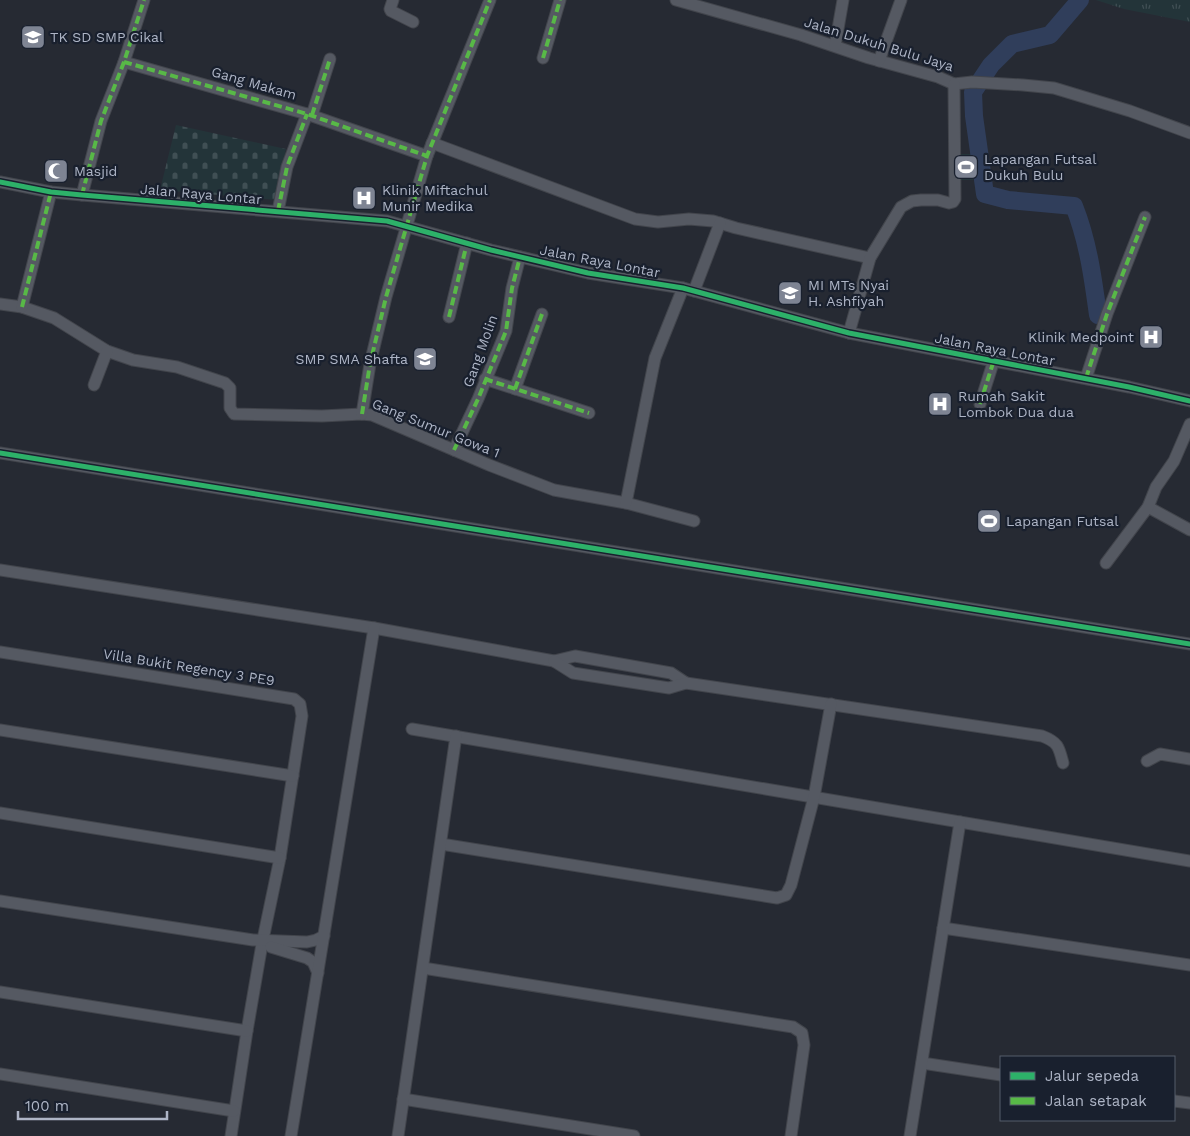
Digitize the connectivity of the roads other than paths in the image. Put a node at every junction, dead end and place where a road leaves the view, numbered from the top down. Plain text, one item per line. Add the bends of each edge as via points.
1 (144, 0) edge
2 (394, 0) edge
3 (490, 0) edge
4 (560, 0) edge
5 (676, 0) edge
6 (843, 0) edge
7 (901, 0) edge
8 (693, 2) edge
9 (413, 22) dead end
10 (835, 46) junction
11 (543, 58) dead end
12 (330, 59) dead end
13 (879, 60) junction
14 (124, 62) junction
15 (954, 84) junction
16 (309, 114) junction
17 (1190, 133) edge
18 (432, 143) junction
19 (427, 156) junction
20 (0, 182) edge
21 (51, 192) junction
22 (82, 195) junction
23 (278, 211) junction
24 (1145, 218) dead end
25 (720, 223) junction
26 (406, 226) junction
27 (467, 243) junction
28 (520, 257) junction
29 (870, 258) junction
30 (688, 289) junction
31 (0, 304) edge
32 (22, 307) junction
33 (542, 314) dead end
34 (449, 317) dead end
35 (849, 333) junction
36 (108, 351) junction
37 (994, 360) junction
38 (1086, 378) junction
39 (486, 379) junction
40 (94, 385) dead end
41 (515, 389) junction
42 (1190, 401) edge
43 (980, 404) dead end
44 (589, 413) dead end
45 (362, 414) junction
46 (1190, 424) edge
47 (454, 450) junction
48 (0, 454) edge
49 (626, 503) junction
50 (1148, 507) junction
51 (694, 521) dead end
52 (1190, 530) edge
53 (1106, 563) dead end
54 (0, 570) edge
55 (374, 628) junction
56 (1190, 644) edge
57 (0, 652) edge
58 (554, 661) junction
59 (686, 684) junction
60 (831, 704) junction
61 (412, 729) dead end
62 (0, 730) edge
63 (456, 736) junction
64 (1190, 759) edge
65 (1147, 761) dead end
66 (1063, 763) dead end
67 (293, 776) junction
68 (814, 797) junction
69 (0, 813) edge
70 (960, 822) junction
71 (441, 844) junction
72 (280, 858) junction
73 (1190, 861) edge
74 (0, 901) edge
75 (943, 928) junction
76 (324, 936) junction
77 (259, 942) junction
78 (1190, 965) edge
79 (423, 968) junction
80 (318, 972) junction
81 (0, 992) edge
82 (247, 1030) junction
83 (922, 1063) junction
84 (0, 1074) edge
85 (1000, 1075) edge
86 (403, 1099) junction
87 (1175, 1101) edge
88 (1190, 1103) edge
89 (234, 1111) junction
90 (231, 1136) edge
91 (291, 1136) edge
92 (398, 1136) edge
93 (634, 1136) edge
94 (791, 1136) edge
95 (910, 1136) edge

1 - 14 street
2 - 9 street via 391,11
3 - 18 street
4 - 11 street
5 - 8 street, Jalan Dukuh Bulu Jaya
6 - 10 street
7 - 13 street
8 - 10 street, Jalan Dukuh Bulu Jaya
10 - 13 street, Jalan Dukuh Bulu Jaya
12 - 16 street
13 - 15 street, Jalan Dukuh Bulu Jaya
14 - 16 street, Gang Makam
14 - 22 street via 101,120
15 - 17 street, Jalan Dukuh Bulu Jaya via 1023,84 1054,88
15 - 29 street via 954,201 921,200 905,204
16 - 19 street
16 - 23 street, Gang Makam via 287,167
18 - 19 street
18 - 25 street via 635,219 658,222 702,219
19 - 26 street
20 - 21 street, Jalan Raya Lontar
21 - 22 street, Jalan Raya Lontar
21 - 32 street
22 - 23 street, Jalan Raya Lontar
23 - 26 street, Jalan Raya Lontar via 371,218
24 - 38 street
25 - 29 street
25 - 30 street
26 - 27 street, Jalan Raya Lontar
26 - 45 street via 370,364
27 - 28 street, Jalan Raya Lontar
27 - 34 street
28 - 30 street, Jalan Raya Lontar via 588,273
28 - 39 street, Gang Molin via 506,331
29 - 35 street
30 - 35 street, Jalan Raya Lontar
30 - 49 street via 655,358
31 - 32 street, Gang Sumur Gowa 1
32 - 36 street, Gang Sumur Gowa 1 via 54,318
33 - 41 street
35 - 37 street, Jalan Raya Lontar
36 - 40 street
36 - 45 street, Gang Sumur Gowa 1 via 225,383 230,388 231,411 238,415
37 - 38 street, Jalan Raya Lontar
37 - 43 street
38 - 42 street, Jalan Raya Lontar
39 - 41 street
39 - 47 street, Gang Molin
41 - 44 street
45 - 47 street, Gang Sumur Gowa 1 via 372,415
46 - 50 street
47 - 49 street, Gang Sumur Gowa 1 via 554,490
48 - 56 street
49 - 51 street, Gang Sumur Gowa 1
50 - 52 street
50 - 53 street
54 - 55 street
55 - 58 street
55 - 76 street
57 - 67 street, Villa Bukit Regency 3 PE9 via 294,699 300,704 302,716
58 - 59 street via 575,656 671,674
58 - 59 street via 573,674 669,688
59 - 60 street
60 - 66 street via 1042,736 1054,740
60 - 68 street
61 - 63 street
62 - 67 street
63 - 68 street
63 - 71 street
64 - 65 street via 1160,754
67 - 72 street, Villa Bukit Regency 3 PE9
68 - 70 street
68 - 71 street via 791,885 786,895 777,898
69 - 72 street
70 - 73 street
70 - 75 street
71 - 79 street
72 - 77 street, Villa Bukit Regency 3 PE9
74 - 77 street
75 - 78 street
75 - 83 street
76 - 77 street via 307,942
76 - 80 street
77 - 80 street via 308,958
77 - 82 street, Villa Bukit Regency 3 PE9
79 - 86 street
79 - 94 street via 794,1027 802,1033 804,1046
80 - 91 street
81 - 82 street
82 - 89 street, Villa Bukit Regency 3 PE9
83 - 85 street
83 - 95 street
84 - 89 street
86 - 92 street
86 - 93 street
87 - 88 street
89 - 90 street, Villa Bukit Regency 3 PE9

